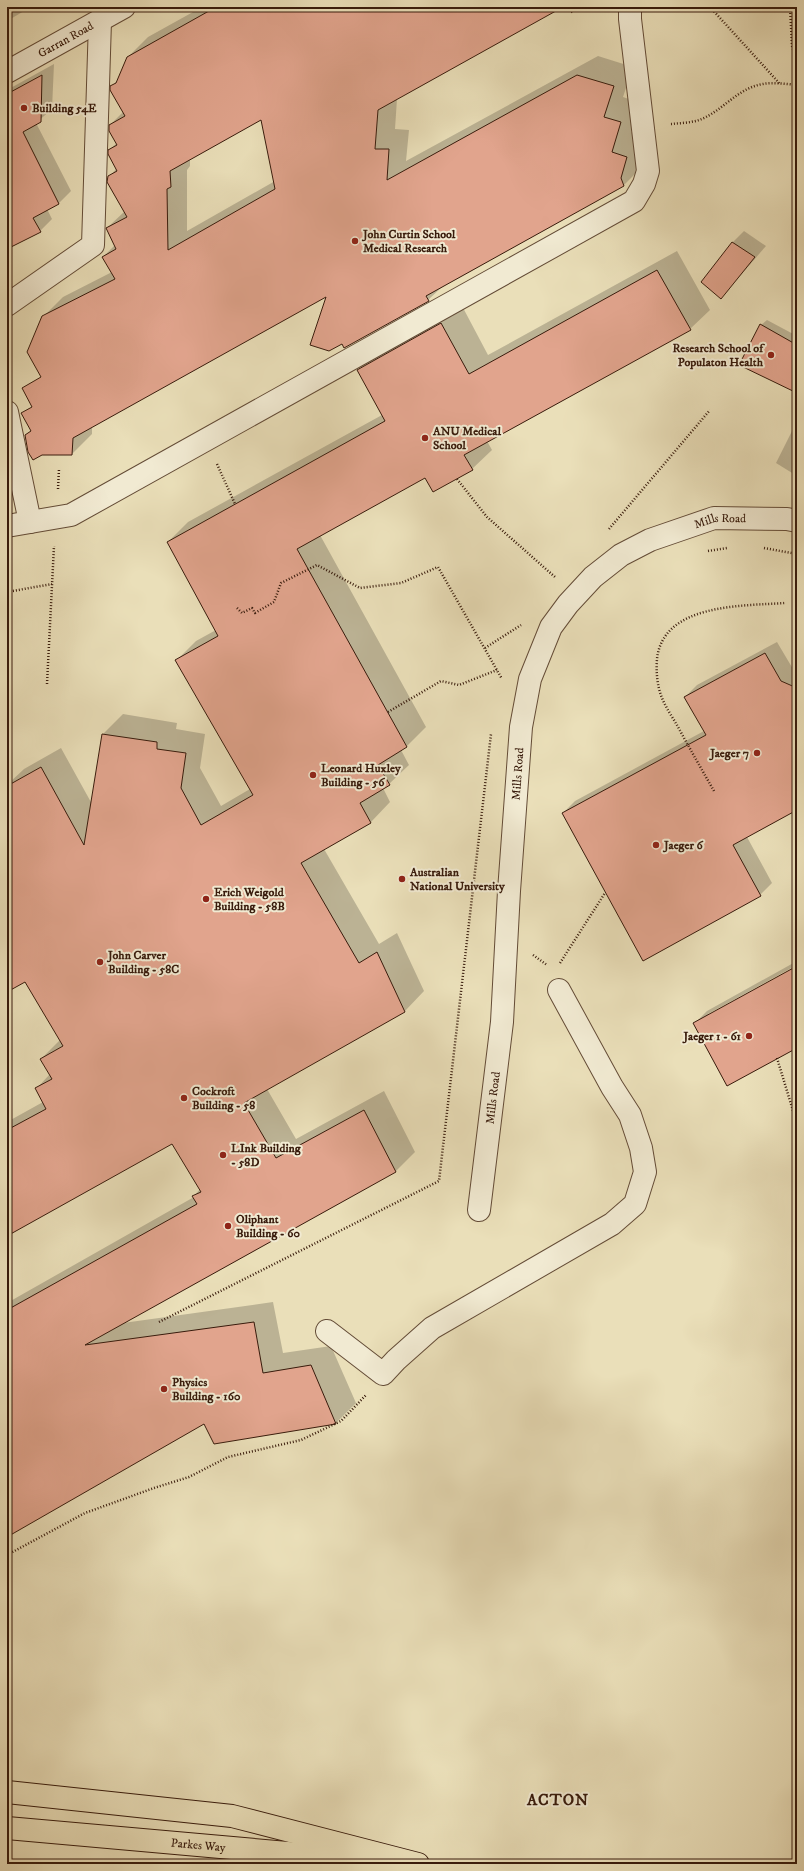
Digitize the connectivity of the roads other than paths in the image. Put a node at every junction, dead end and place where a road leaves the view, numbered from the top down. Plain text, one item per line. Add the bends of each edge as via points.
1 (124, 7) edge
2 (630, 7) edge
3 (100, 21) junction
4 (7, 72) edge
5 (7, 305) edge
6 (7, 412) edge
7 (797, 521) edge
8 (30, 522) junction
9 (7, 526) edge
10 (558, 990) dead end
11 (478, 1210) dead end
12 (327, 1331) dead end
13 (7, 1792) edge
14 (7, 1828) edge
15 (413, 1864) edge
16 (418, 1864) edge

1 - 3 street, Garran Road
2 - 8 street via 648,171 634,201 71,515
3 - 4 street, Garran Road
3 - 5 street via 93,245
6 - 8 street
7 - 11 street, Mills Road via 714,518 650,540 622,555 593,577 551,627 530,679 521,726 508,891 502,1022
8 - 9 street
10 - 12 street via 630,1116 641,1148 644,1172 635,1204 612,1224 432,1328 383,1374
13 - 16 highway via 232,1816
14 - 15 highway, Parkes Way

